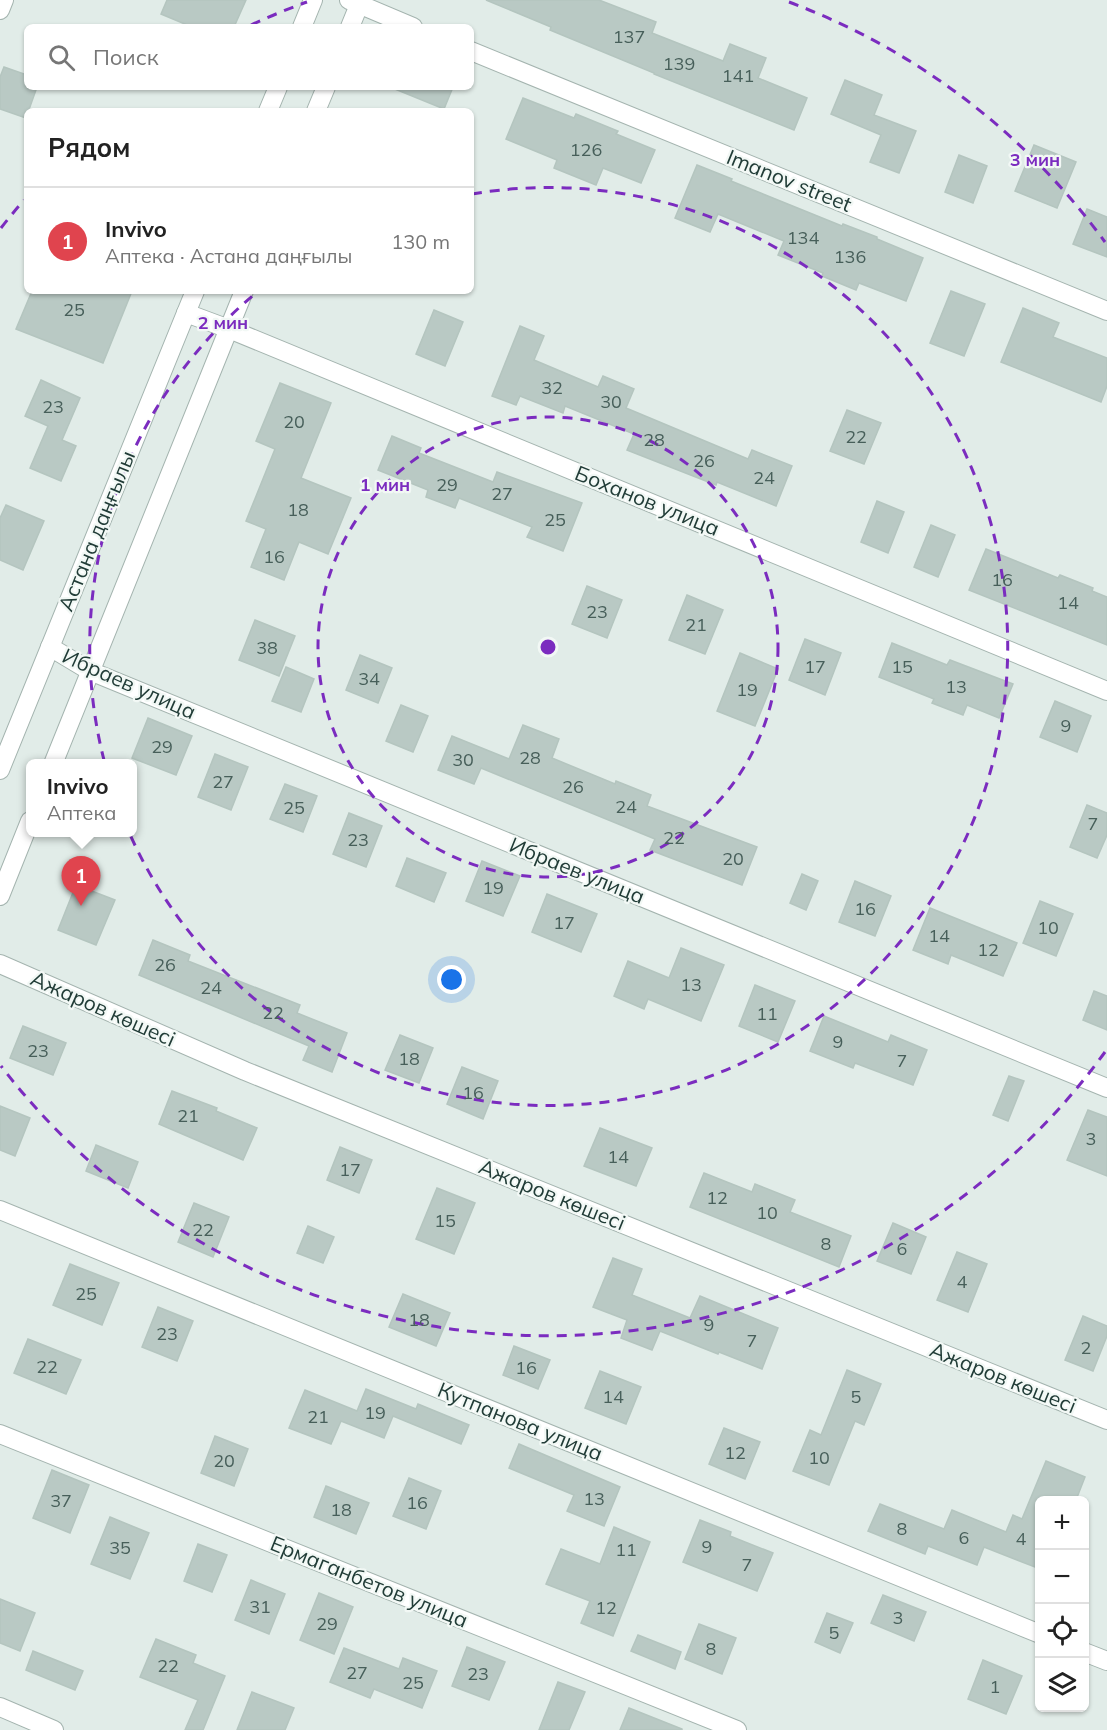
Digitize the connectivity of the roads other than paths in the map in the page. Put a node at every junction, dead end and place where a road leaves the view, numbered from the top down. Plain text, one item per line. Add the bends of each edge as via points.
1 (4, 0) edge
2 (313, 0) edge
3 (356, 2) edge
4 (0, 10) edge
5 (303, 24) edge
6 (351, 24) edge
7 (406, 24) edge
8 (474, 52) edge
9 (277, 90) edge
10 (325, 90) edge
11 (269, 108) edge
12 (317, 108) edge
13 (194, 294) edge
14 (243, 294) edge
15 (1107, 311) edge
16 (186, 313) junction
17 (229, 329) junction
18 (50, 647) junction
19 (90, 671) junction
20 (1107, 691) edge
21 (55, 759) edge
22 (0, 770) edge
23 (26, 831) edge
24 (0, 896) edge
25 (0, 964) edge
26 (1107, 1088) edge
27 (0, 1210) edge
28 (1107, 1420) edge
29 (0, 1434) edge
30 (1035, 1632) edge
31 (1089, 1654) edge
32 (1107, 1661) edge
33 (0, 1707) edge
34 (54, 1730) edge
35 (738, 1730) edge

1 - 4 street
2 - 5 street
3 - 6 street
3 - 7 street
8 - 15 street, Imanov street
9 - 11 street
10 - 12 street
13 - 16 street, Астана даңғылы
14 - 17 street
16 - 17 street, Боханов улица
16 - 18 street, Астана даңғылы
17 - 19 street
17 - 20 street, Боханов улица
18 - 19 street, Ибраев улица
18 - 22 street, Астана даңғылы
19 - 21 street
19 - 26 street, Ибраев улица
23 - 24 street
25 - 28 street, Ажаров көшесі via 245,1071
27 - 30 street, Кутпанова улица
29 - 35 street, Ермаганбетов улица
31 - 32 street
33 - 34 street

